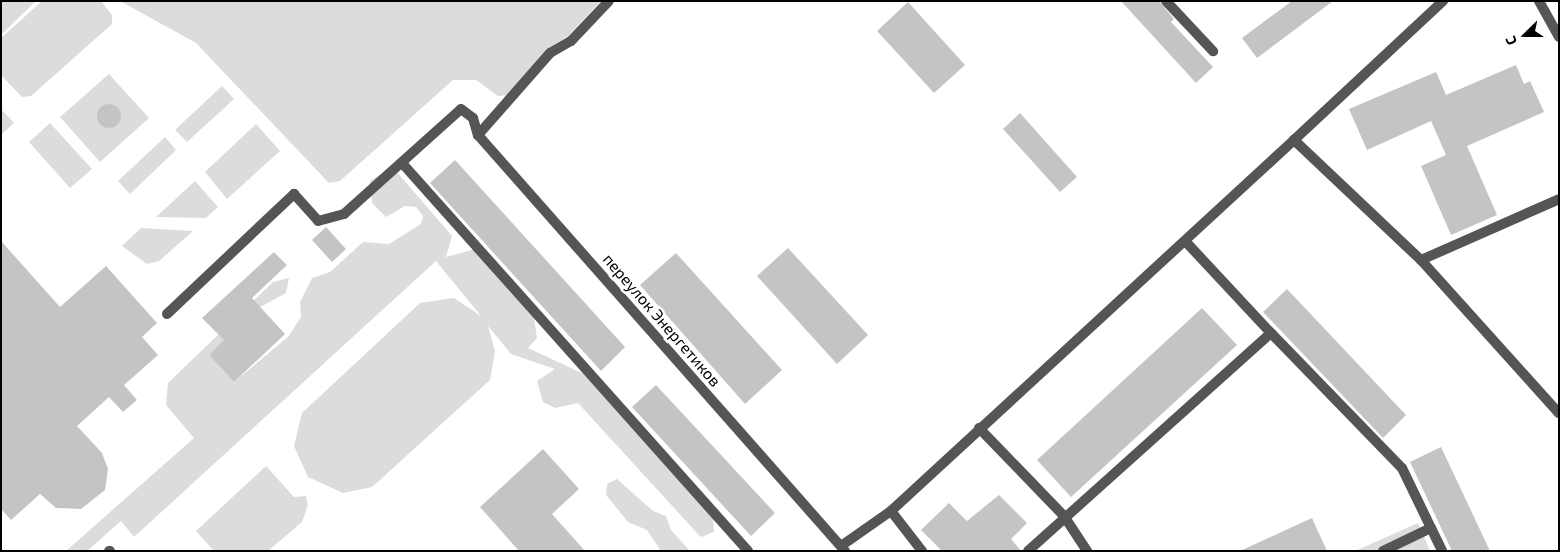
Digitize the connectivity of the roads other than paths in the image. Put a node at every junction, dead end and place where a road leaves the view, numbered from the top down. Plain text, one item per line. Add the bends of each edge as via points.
1 (609, 1) edge
2 (1166, 1) edge
3 (1443, 1) edge
4 (1539, 1) edge
5 (1558, 32) edge
6 (1213, 51) dead end
7 (478, 135) junction
8 (1294, 140) junction
9 (402, 163) junction
10 (1559, 199) edge
11 (1186, 242) junction
12 (1421, 260) junction
13 (167, 314) dead end
14 (1271, 334) junction
15 (1559, 413) edge
16 (979, 428) junction
17 (891, 512) junction
18 (1064, 516) junction
19 (1432, 528) junction
20 (843, 548) edge
21 (748, 551) edge
22 (922, 551) edge
23 (1028, 551) edge
24 (1087, 551) edge
25 (1383, 551) edge
26 (1442, 551) edge

1 - 7 street via 571,41 550,53
2 - 6 street
3 - 8 street
4 - 5 street
7 - 9 street, переулок Энергетиков via 473,118 461,109
7 - 20 street, переулок Энергетиков
8 - 11 street
8 - 12 street
9 - 13 street via 344,214 318,220 294,194
9 - 21 street
10 - 12 street
11 - 14 street
11 - 16 street
12 - 15 street
14 - 18 street
14 - 19 street via 1402,468
16 - 17 street
16 - 18 street
17 - 20 street
17 - 22 street
18 - 23 street
18 - 24 street
19 - 25 street
19 - 26 street

